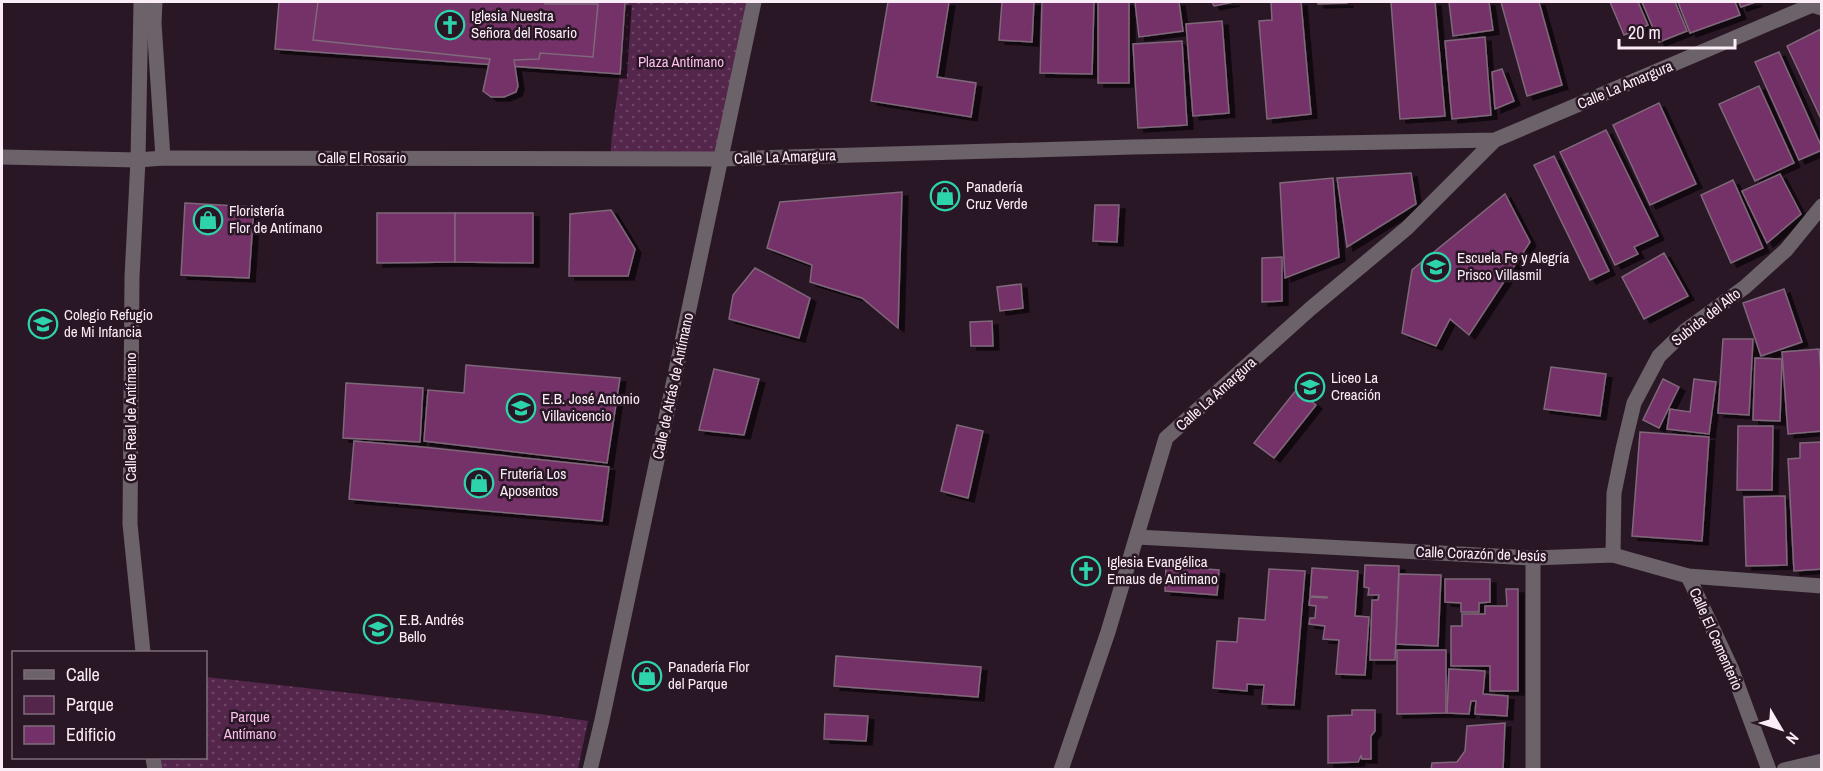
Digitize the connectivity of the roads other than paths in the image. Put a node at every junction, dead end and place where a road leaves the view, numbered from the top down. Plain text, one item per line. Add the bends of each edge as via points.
1 (141, 2) edge
2 (155, 2) edge
3 (754, 2) edge
4 (1821, 8) edge
5 (1496, 140) junction
6 (2, 157) edge
7 (163, 158) junction
8 (722, 159) junction
9 (138, 160) junction
10 (1821, 206) edge
11 (1137, 537) junction
12 (1613, 555) junction
13 (1533, 558) junction
14 (1688, 576) junction
15 (1821, 586) edge
16 (144, 651) edge
17 (1821, 761) edge
18 (590, 770) edge
19 (1061, 770) edge
20 (1533, 770) edge
21 (1769, 770) edge
22 (1784, 770) edge

1 - 9 street, Calle Real de Antímano
2 - 7 street
3 - 8 street, Calle de Atrás de Antímano
4 - 5 street, Calle La Amargura via 1812,5
5 - 8 street, Calle La Amargura
5 - 11 street, Calle La Amargura via 1407,228 1166,438
6 - 9 street, Calle El Rosario
7 - 8 street, Calle El Rosario
7 - 9 street, Calle El Rosario
8 - 18 street, Calle de Atrás de Antímano
9 - 16 street, Calle Real de Antímano via 132,277 130,524
10 - 12 street, Subida del Alto via 1786,250 1659,356 1634,403 1623,449 1614,493
11 - 13 street, Calle Corazón de Jesús
11 - 19 street, Calle La Amargura
12 - 13 street, Calle Corazón de Jesús
12 - 14 street, Calle Corazón de Jesús
13 - 20 street
14 - 15 street, Calle Corazón de Jesús
14 - 21 street, Calle El Cementerio via 1732,670
17 - 22 street

